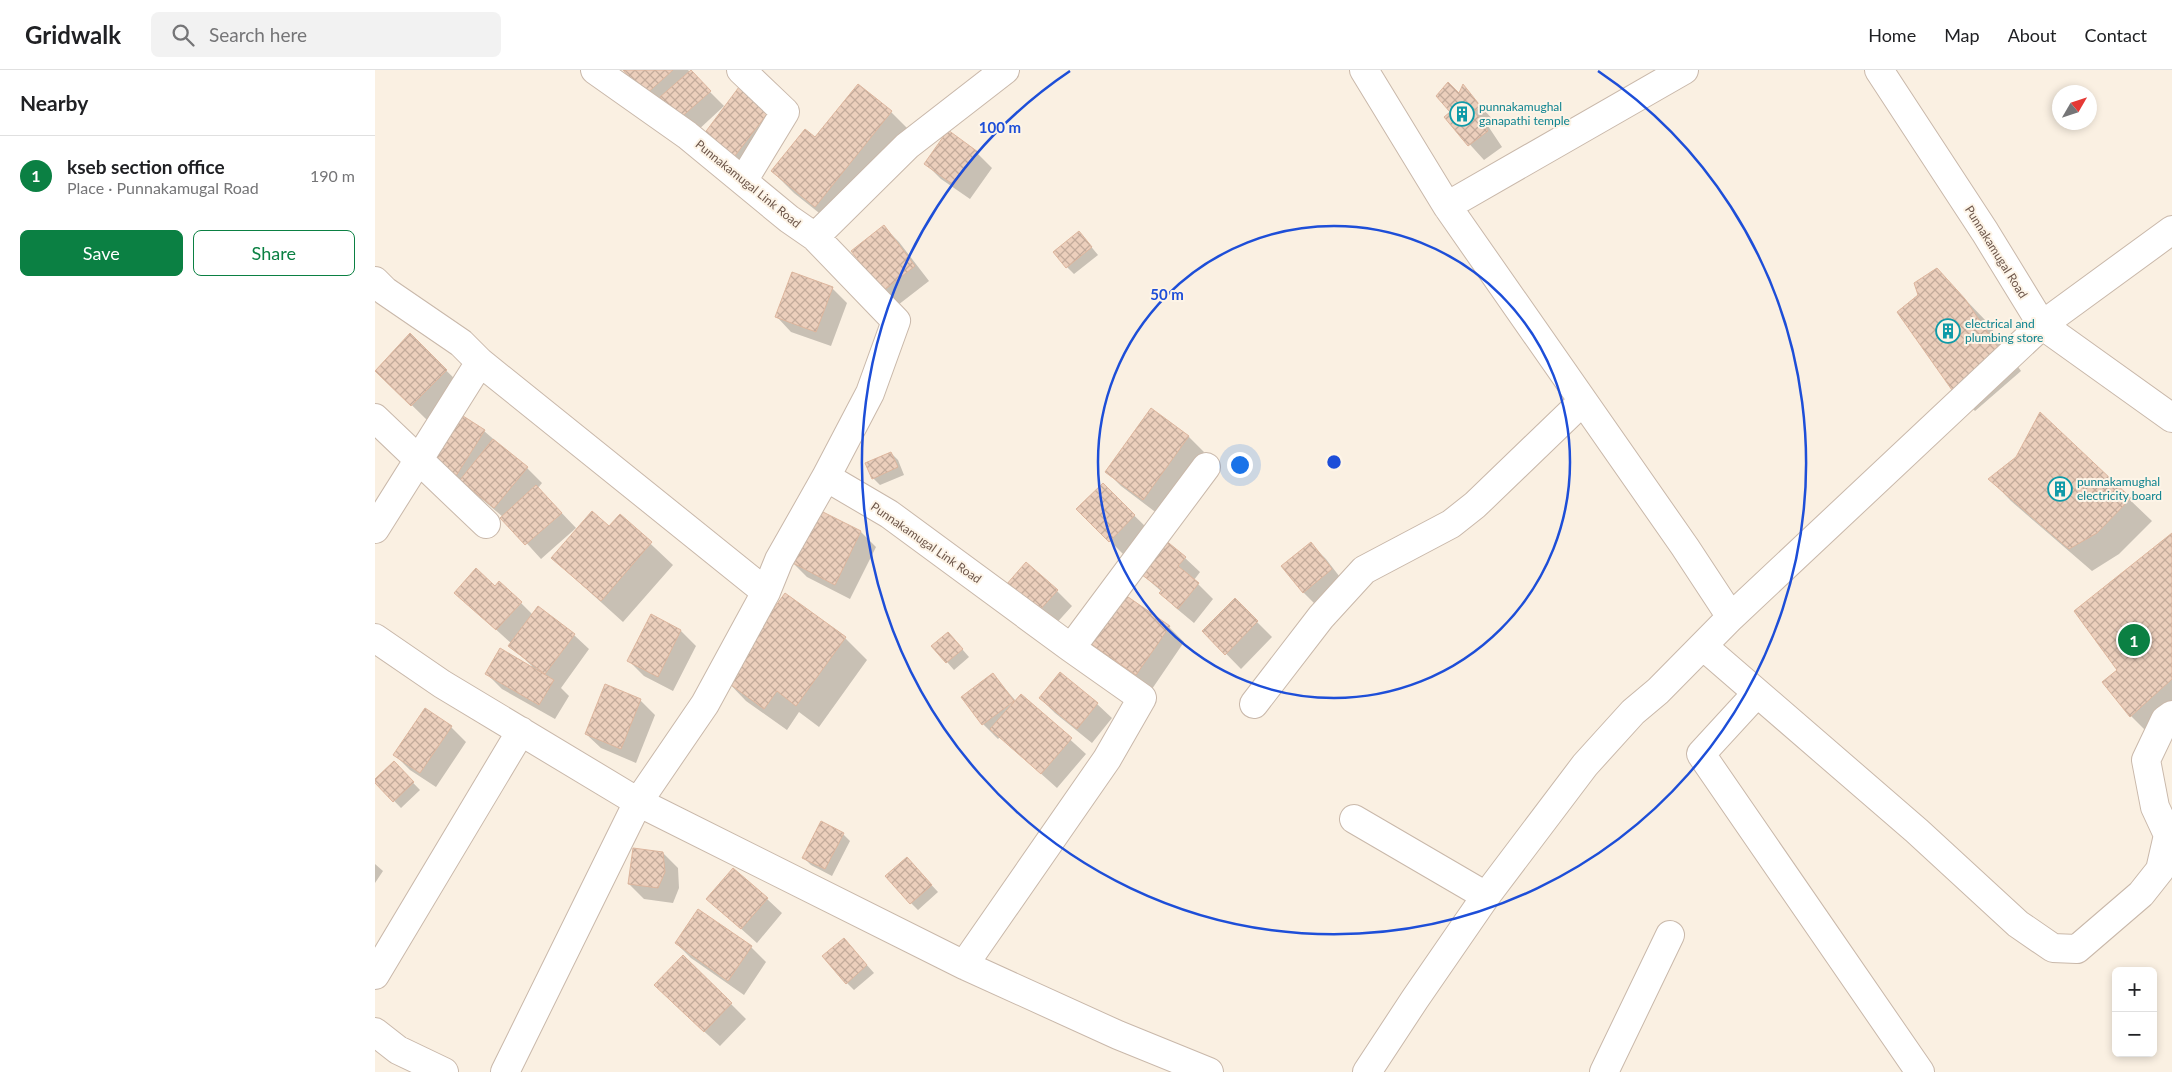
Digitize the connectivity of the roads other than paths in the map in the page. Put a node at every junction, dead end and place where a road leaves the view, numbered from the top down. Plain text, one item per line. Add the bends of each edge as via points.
1 (595, 70) edge
2 (741, 70) edge
3 (1005, 70) edge
4 (1364, 70) edge
5 (1683, 70) edge
6 (1879, 70) edge
7 (743, 181) junction
8 (1447, 206) junction
9 (2172, 230) edge
10 (815, 237) junction
11 (375, 281) edge
12 (2042, 325) junction
13 (480, 362) junction
14 (1583, 401) junction
15 (375, 418) edge
16 (2172, 418) edge
17 (419, 459) junction
18 (1206, 467) dead end
19 (826, 477) junction
20 (486, 524) dead end
21 (375, 529) edge
22 (766, 592) junction
23 (1731, 617) junction
24 (375, 638) edge
25 (1703, 646) junction
26 (1071, 648) junction
27 (1757, 693) junction
28 (1254, 704) dead end
29 (2172, 715) edge
30 (521, 731) junction
31 (638, 802) junction
32 (1354, 819) dead end
33 (1486, 896) junction
34 (1670, 935) dead end
35 (964, 965) junction
36 (375, 975) edge
37 (375, 1032) edge
38 (444, 1072) edge
39 (505, 1072) edge
40 (1209, 1072) edge
41 (1367, 1072) edge
42 (1605, 1072) edge
43 (1919, 1072) edge

1 - 7 street, Punnakamugal Link Road via 687,135
2 - 7 street via 785,112
3 - 10 street via 907,146
4 - 8 street
5 - 8 street
6 - 12 street, Punnakamugal Road
7 - 10 street, Punnakamugal Link Road
8 - 14 street
9 - 12 street
10 - 19 street, Punnakamugal Link Road via 896,321 870,393
11 - 13 street via 461,343
12 - 16 street, Punnakamugal Road
12 - 23 street
13 - 17 street
13 - 22 street
14 - 23 street
14 - 28 street via 1451,524 1364,570 1321,617
15 - 17 street
17 - 20 street
17 - 21 street
18 - 26 street
19 - 22 street via 779,560
19 - 26 street, Punnakamugal Link Road via 889,514
22 - 31 street via 705,704
23 - 25 street
24 - 30 street via 442,684
25 - 27 street
25 - 33 street via 1633,712 1585,764
26 - 35 street, Punnakamugal Link Road via 1142,698 1107,759
27 - 29 street via 1917,831 2018,924 2053,948 2077,949 2141,894 2160,870 2167,835 2155,807 2145,760 2165,720
27 - 43 street via 1701,754
30 - 31 street
30 - 36 street
31 - 35 street
31 - 39 street
32 - 33 street
33 - 41 street
34 - 42 street
35 - 40 street via 1118,1035
37 - 38 street via 398,1050

